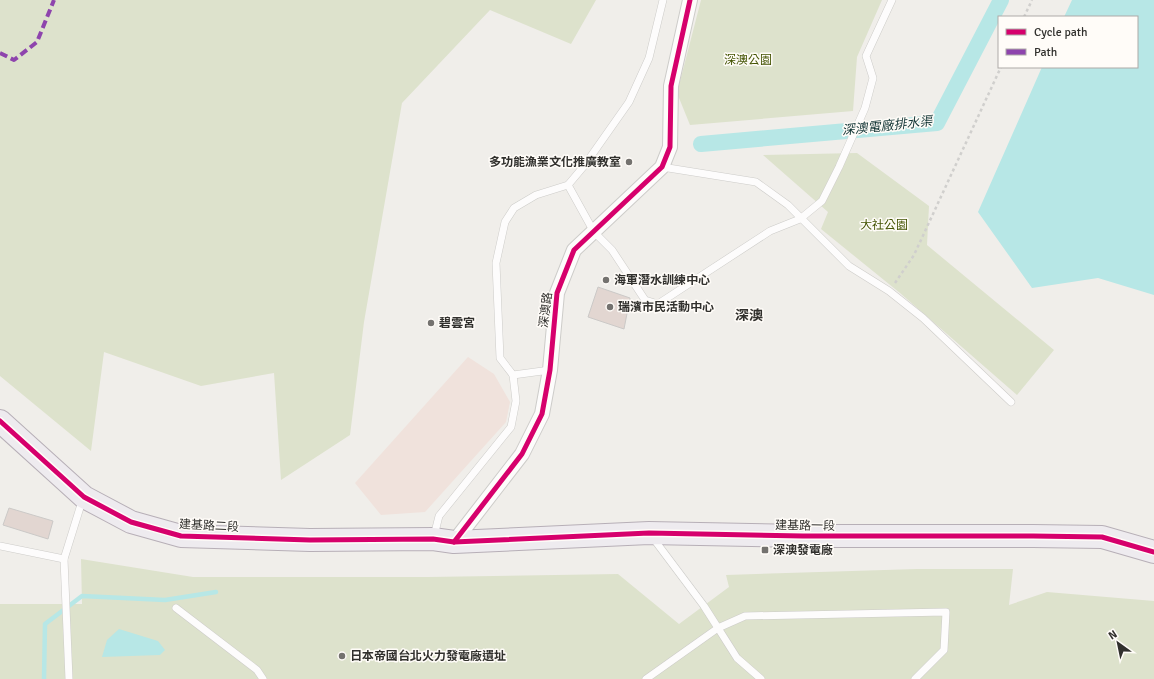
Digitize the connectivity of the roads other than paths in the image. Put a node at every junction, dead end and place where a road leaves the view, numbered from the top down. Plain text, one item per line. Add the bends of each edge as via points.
1 (663, 0) edge
2 (690, 0) edge
3 (892, 0) edge
4 (662, 167) junction
5 (568, 185) junction
6 (800, 219) junction
7 (594, 232) junction
8 (550, 370) junction
9 (513, 375) junction
10 (1011, 402) dead end
11 (0, 421) edge
12 (84, 497) junction
13 (649, 533) junction
14 (433, 539) junction
15 (454, 542) junction
16 (0, 546) edge
17 (1154, 552) edge
18 (64, 559) junction
19 (176, 608) dead end
20 (718, 628) junction
21 (69, 679) edge
22 (263, 679) edge
23 (646, 679) edge
24 (761, 679) edge
25 (915, 679) edge

1 - 5 lane via 649,58 629,102
2 - 4 street, 深澳路 via 671,86 670,147
3 - 6 lane via 866,56 873,78 865,108 822,201
4 - 6 lane via 756,182 788,205
4 - 7 street, 深澳路
5 - 7 lane
5 - 9 lane via 536,195 514,208 505,222 496,263 500,358
6 - 7 lane via 770,231 658,304 645,300 612,250
6 - 10 lane via 849,266 889,291 923,318
7 - 8 street, 深澳路 via 574,250 557,293
8 - 9 lane
8 - 15 street, 深澳路 via 542,414 522,454
9 - 14 lane via 516,401 511,427 439,516
11 - 12 main road, 建基路二段
12 - 14 main road, 建基路二段 via 131,522 181,536 310,540
12 - 18 lane
13 - 15 main road, 建基路一段
13 - 17 main road, 建基路一段 via 1102,537
13 - 20 lane
14 - 15 main road, 建基路二段
16 - 18 lane
18 - 21 lane
19 - 22 lane via 257,670
20 - 23 lane
20 - 24 lane via 737,658
20 - 25 lane via 744,616 946,612 944,650

